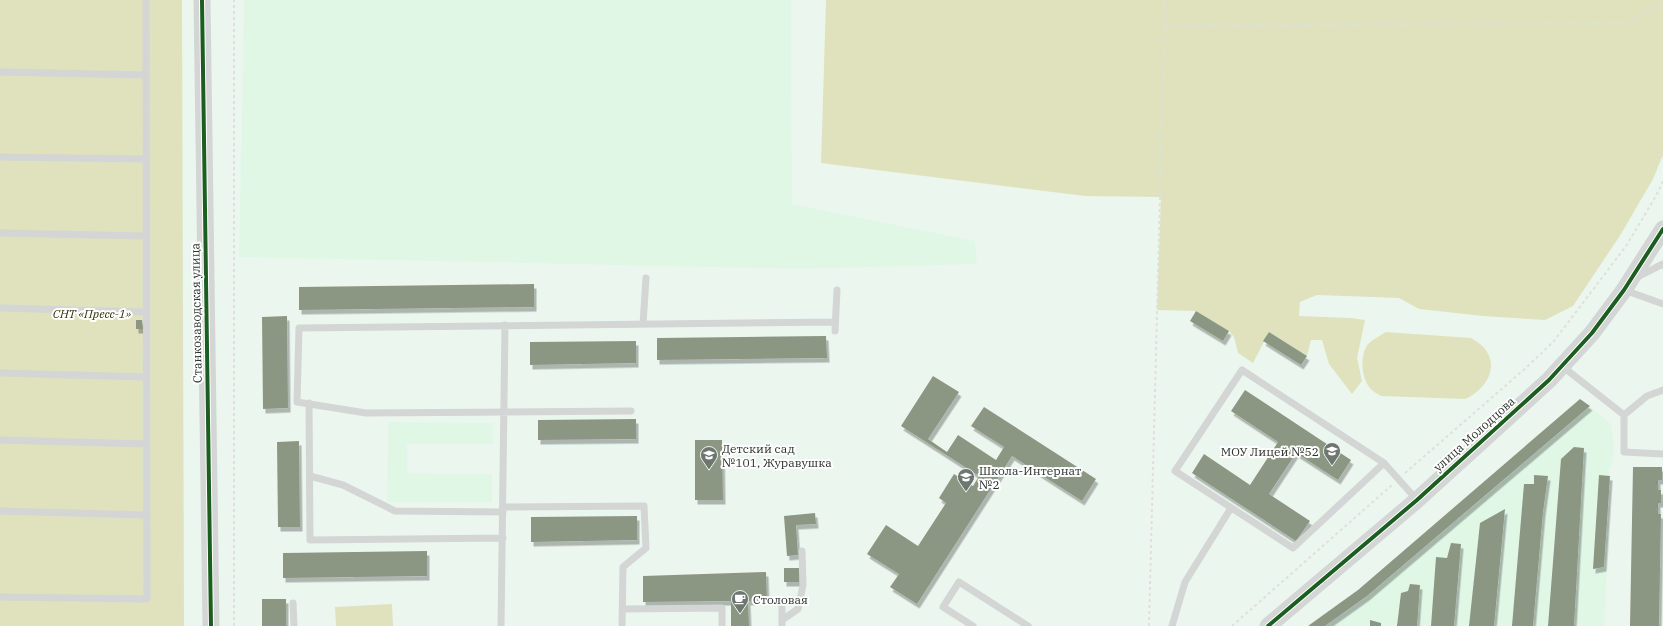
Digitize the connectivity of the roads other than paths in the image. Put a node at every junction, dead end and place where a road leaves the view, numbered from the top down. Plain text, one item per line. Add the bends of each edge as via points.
1 (146, 0) edge
2 (202, 0) edge
3 (0, 72) edge
4 (146, 75) junction
5 (0, 157) edge
6 (146, 159) junction
7 (1663, 229) edge
8 (0, 233) edge
9 (146, 236) junction
10 (1663, 264) edge
11 (646, 278) dead end
12 (1628, 285) junction
13 (837, 290) dead end
14 (1663, 304) edge
15 (0, 308) edge
16 (146, 312) junction
17 (834, 322) junction
18 (643, 324) junction
19 (505, 325) junction
20 (835, 331) dead end
21 (1562, 366) junction
22 (0, 374) edge
23 (146, 377) junction
24 (1663, 390) edge
25 (310, 403) junction
26 (631, 411) dead end
27 (504, 412) junction
28 (1624, 415) junction
29 (0, 440) edge
30 (146, 444) junction
31 (1663, 454) edge
32 (1384, 463) junction
33 (310, 476) junction
34 (1417, 500) junction
35 (1231, 508) junction
36 (503, 510) junction
37 (0, 512) edge
38 (147, 515) junction
39 (503, 538) junction
40 (802, 551) dead end
41 (0, 597) edge
42 (293, 603) dead end
43 (782, 605) dead end
44 (623, 609) junction
45 (782, 623) edge
46 (211, 626) edge
47 (294, 626) edge
48 (501, 626) edge
49 (622, 626) edge
50 (722, 626) edge
51 (973, 626) edge
52 (1028, 626) edge
53 (1172, 626) edge
54 (1268, 626) edge

1 - 4 lane
2 - 46 street, Станкозаводская улица
3 - 4 lane
4 - 6 lane
5 - 6 lane
6 - 9 lane
7 - 12 street, улица Молодцова
8 - 9 lane
9 - 16 lane
10 - 12 lane
11 - 18 lane
12 - 14 lane
12 - 21 street, улица Молодцова via 1592,333
13 - 17 lane
15 - 16 lane
16 - 23 lane
17 - 18 lane
17 - 20 lane
18 - 19 lane
19 - 25 lane via 298,328 297,402
19 - 27 lane
21 - 28 lane
21 - 34 street, улица Молодцова
22 - 23 lane
23 - 30 lane
24 - 28 lane via 1647,396
25 - 27 lane via 366,412
25 - 33 lane
26 - 27 lane
27 - 36 lane
28 - 31 lane via 1624,452
29 - 30 lane
30 - 38 lane
32 - 34 lane
32 - 35 lane via 1293,548
32 - 35 lane via 1242,370 1175,471
33 - 36 lane via 343,485 395,511
33 - 39 lane via 310,540
34 - 54 street, улица Молодцова
35 - 53 lane via 1184,582
36 - 39 lane
36 - 44 lane via 644,506 646,548 623,567
37 - 38 lane
38 - 41 lane via 147,599
39 - 48 lane
40 - 45 lane via 803,585 798,609
42 - 47 lane
43 - 45 lane
44 - 49 lane
44 - 50 lane via 722,608
51 - 52 lane via 943,607 959,582

